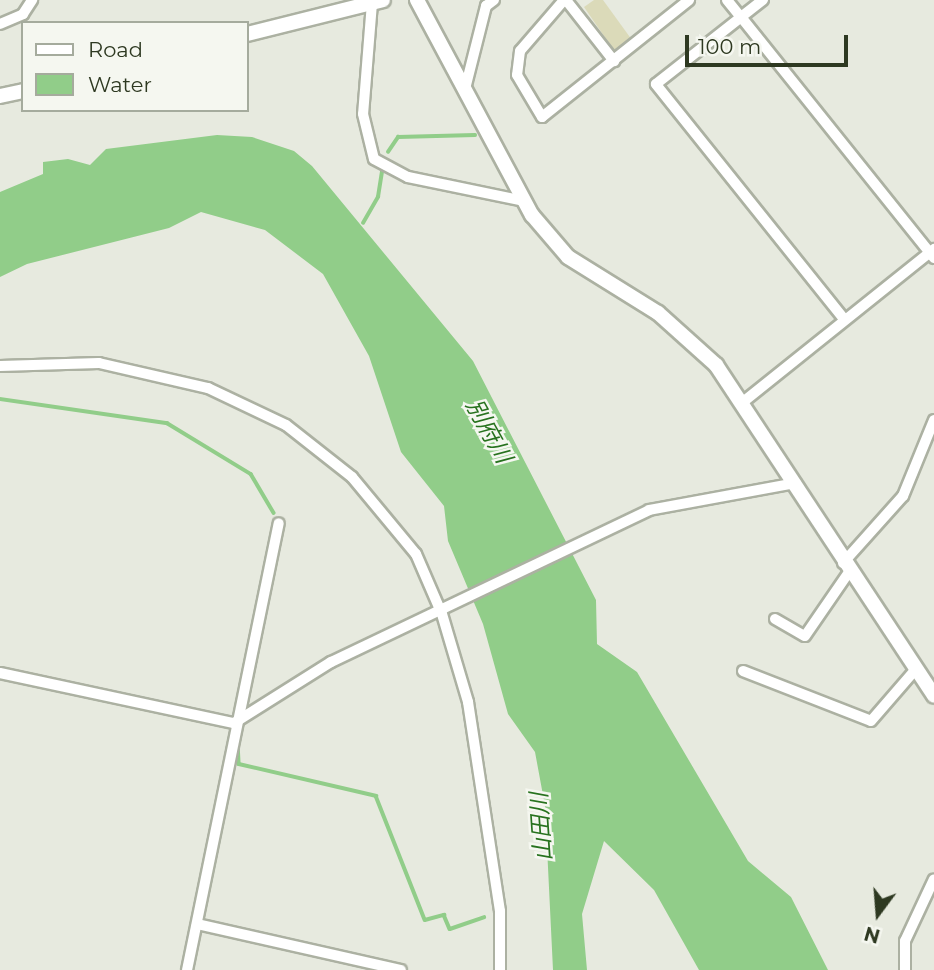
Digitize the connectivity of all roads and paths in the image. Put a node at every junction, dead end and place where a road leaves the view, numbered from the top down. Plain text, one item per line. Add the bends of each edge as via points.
1 (32, 0) edge
2 (417, 0) edge
3 (494, 0) edge
4 (565, 0) edge
5 (689, 0) edge
6 (727, 0) edge
7 (763, 0) edge
8 (377, 1) edge
9 (676, 4) edge
10 (741, 18) junction
11 (0, 24) edge
12 (248, 34) edge
13 (614, 61) junction
14 (465, 89) junction
15 (21, 91) edge
16 (0, 96) edge
17 (524, 201) junction
18 (932, 253) edge
19 (844, 319) junction
20 (0, 366) edge
21 (743, 402) junction
22 (934, 420) edge
23 (796, 483) junction
24 (279, 523) dead end
25 (846, 567) junction
26 (442, 614) junction
27 (775, 619) dead end
28 (916, 669) junction
29 (743, 671) dead end
30 (0, 673) edge
31 (934, 696) edge
32 (234, 723) junction
33 (934, 879) edge
34 (197, 924) junction
35 (187, 970) edge
36 (401, 970) edge
37 (500, 970) edge
38 (905, 970) edge

1 - 11 street via 23,14
2 - 14 street
3 - 14 street via 486,6
4 - 13 street
4 - 13 street via 520,51 517,75 542,117
5 - 9 street
6 - 10 street
7 - 10 street
8 - 12 street
8 - 17 street via 363,114 374,159 408,177
9 - 13 street
10 - 18 street
10 - 19 street via 656,84
14 - 17 street
15 - 16 street
17 - 21 street via 568,257 689,338
18 - 19 street
19 - 21 street
20 - 26 street via 99,363 134,370 208,388 286,425 352,477 400,535
21 - 23 street
22 - 25 street via 903,496
23 - 25 street
23 - 26 street via 649,510
24 - 32 street
25 - 27 street via 805,636
25 - 28 street
26 - 32 street via 331,663
26 - 37 street via 481,771 500,911
28 - 29 street via 871,722
28 - 31 street
30 - 32 street
32 - 34 street
33 - 38 street via 905,941
34 - 35 street
34 - 36 street

